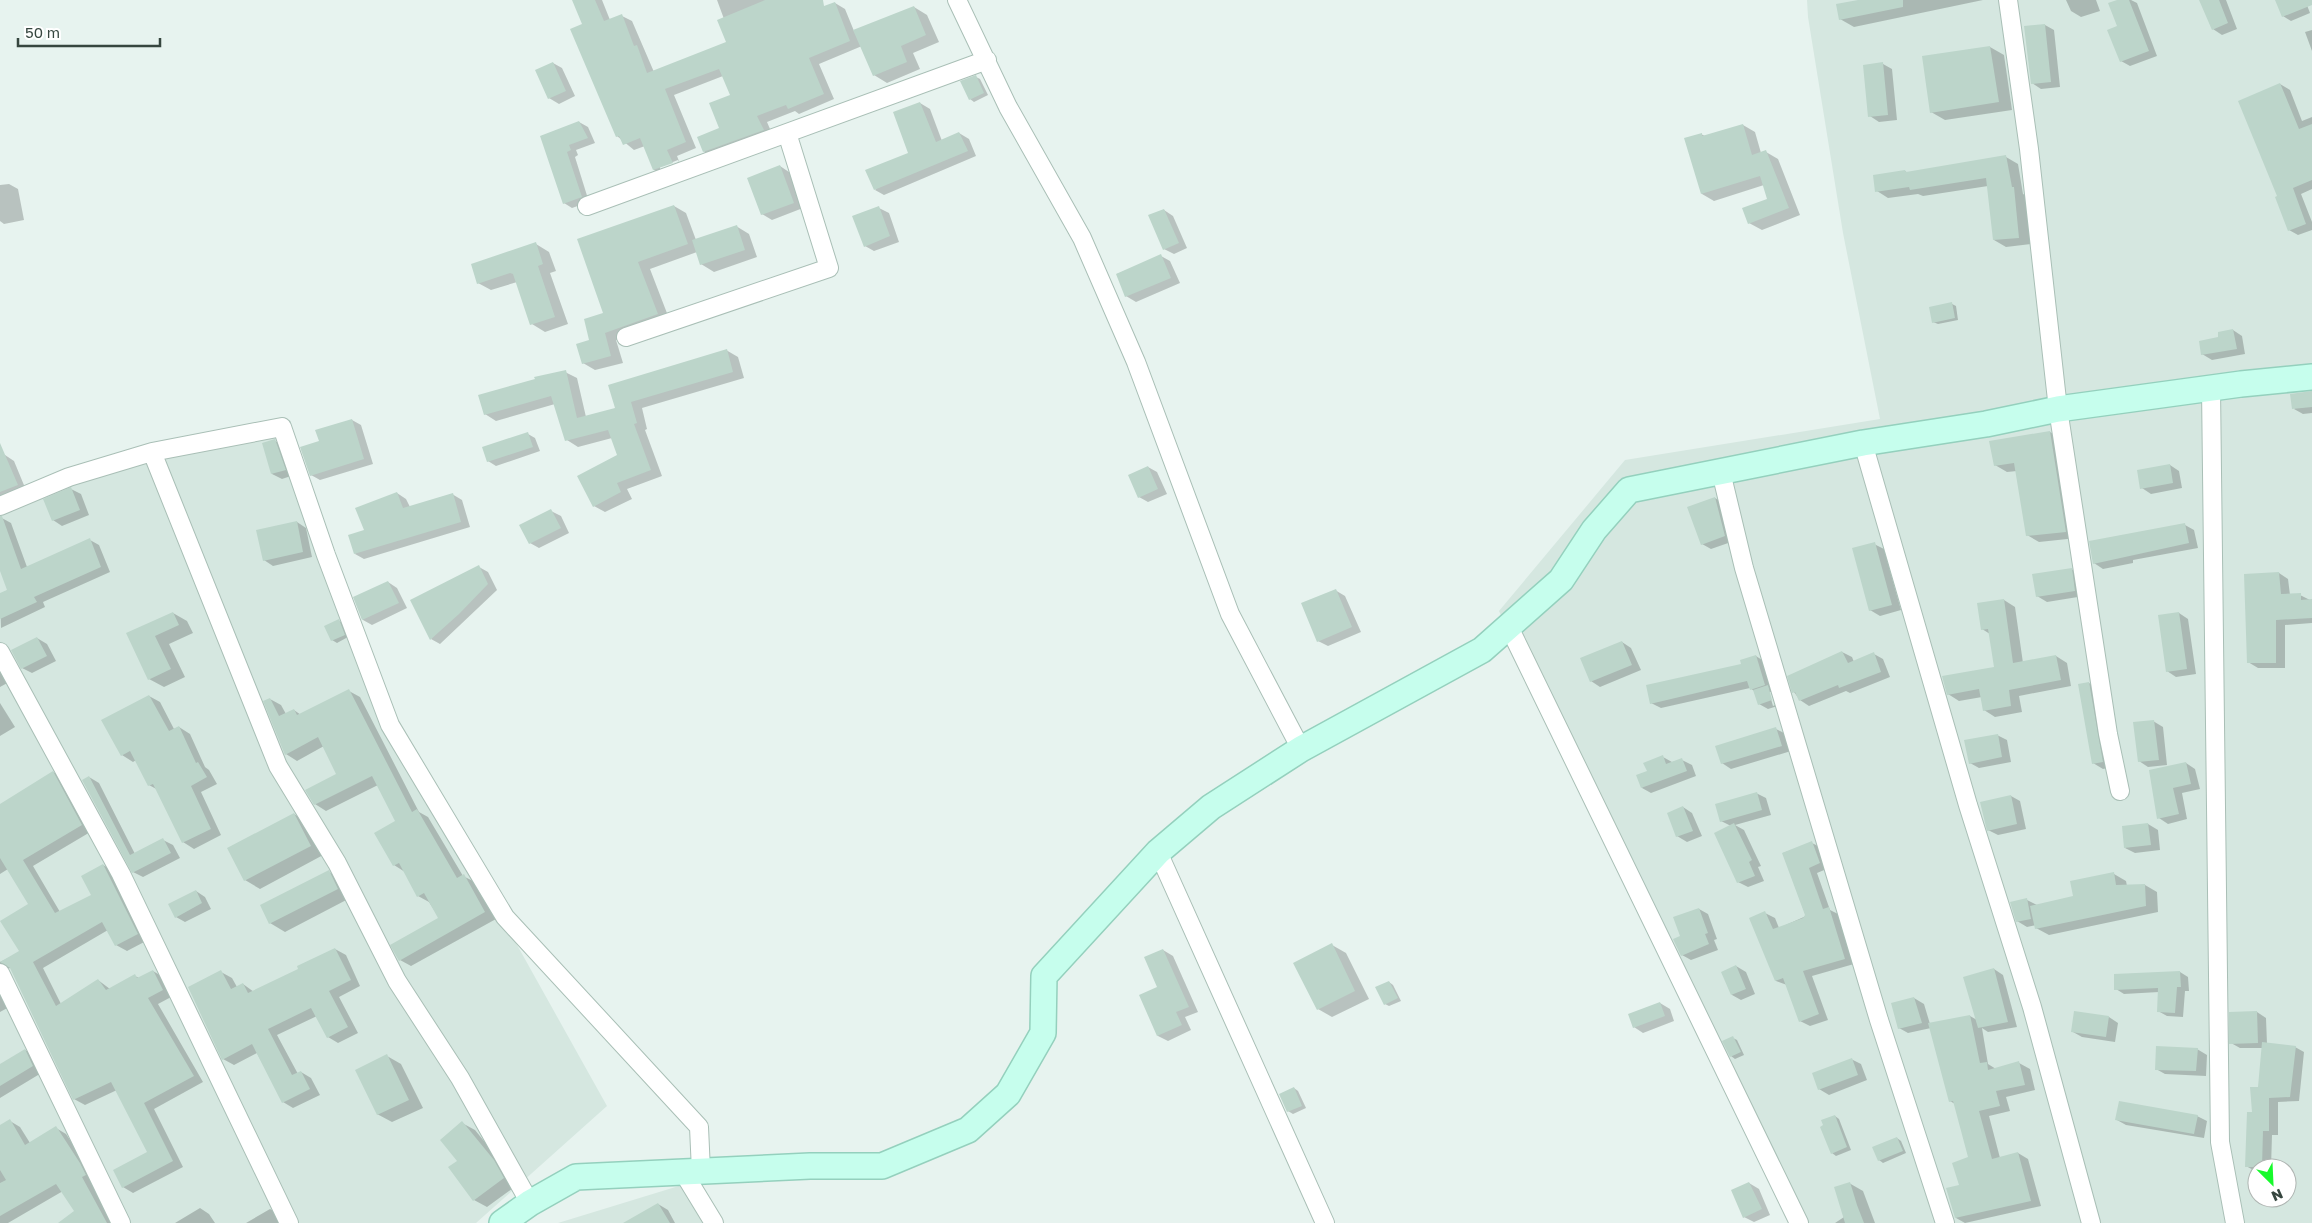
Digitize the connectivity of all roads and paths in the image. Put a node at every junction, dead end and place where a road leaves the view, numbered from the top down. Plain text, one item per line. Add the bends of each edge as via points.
1 (957, 0) edge
2 (2008, 0) edge
3 (987, 60) junction
4 (787, 133) junction
5 (587, 206) dead end
6 (626, 337) dead end
7 (2312, 377) edge
8 (2211, 388) junction
9 (2058, 409) junction
10 (1863, 443) junction
11 (152, 452) junction
12 (1721, 472) junction
13 (0, 506) edge
14 (1509, 627) junction
15 (0, 652) edge
16 (1301, 748) junction
17 (2120, 791) dead end
18 (1158, 852) junction
19 (0, 973) edge
20 (692, 1172) junction
21 (530, 1203) junction
22 (121, 1223) edge
23 (289, 1223) edge
24 (502, 1223) edge
25 (714, 1223) edge
26 (1325, 1223) edge
27 (1798, 1223) edge
28 (1945, 1223) edge
29 (2091, 1223) edge
30 (2235, 1223) edge

1 - 3 street
2 - 9 street via 2029,149
3 - 4 street
3 - 16 street via 1008,108 1082,238 1136,362 1230,614
4 - 5 street
4 - 6 street via 829,268
7 - 8 street
8 - 9 street
8 - 30 street via 2220,1142
9 - 10 street
9 - 17 street via 2108,734
10 - 12 street
10 - 29 street via 1965,795 2032,1007
11 - 13 street via 69,477
11 - 20 street via 282,427 390,725 505,917 699,1127
11 - 21 street via 278,766 337,863 397,981 460,1078
12 - 14 street via 1628,490 1594,530 1561,580
12 - 28 street via 1744,568 1878,1020
14 - 16 street via 1482,650
14 - 27 street
15 - 23 street via 121,874
16 - 18 street via 1210,807
18 - 20 street via 1044,976 1043,1033 1008,1094 968,1130 882,1166
18 - 26 street
19 - 22 street
20 - 21 street via 576,1177
20 - 25 street
21 - 24 street

